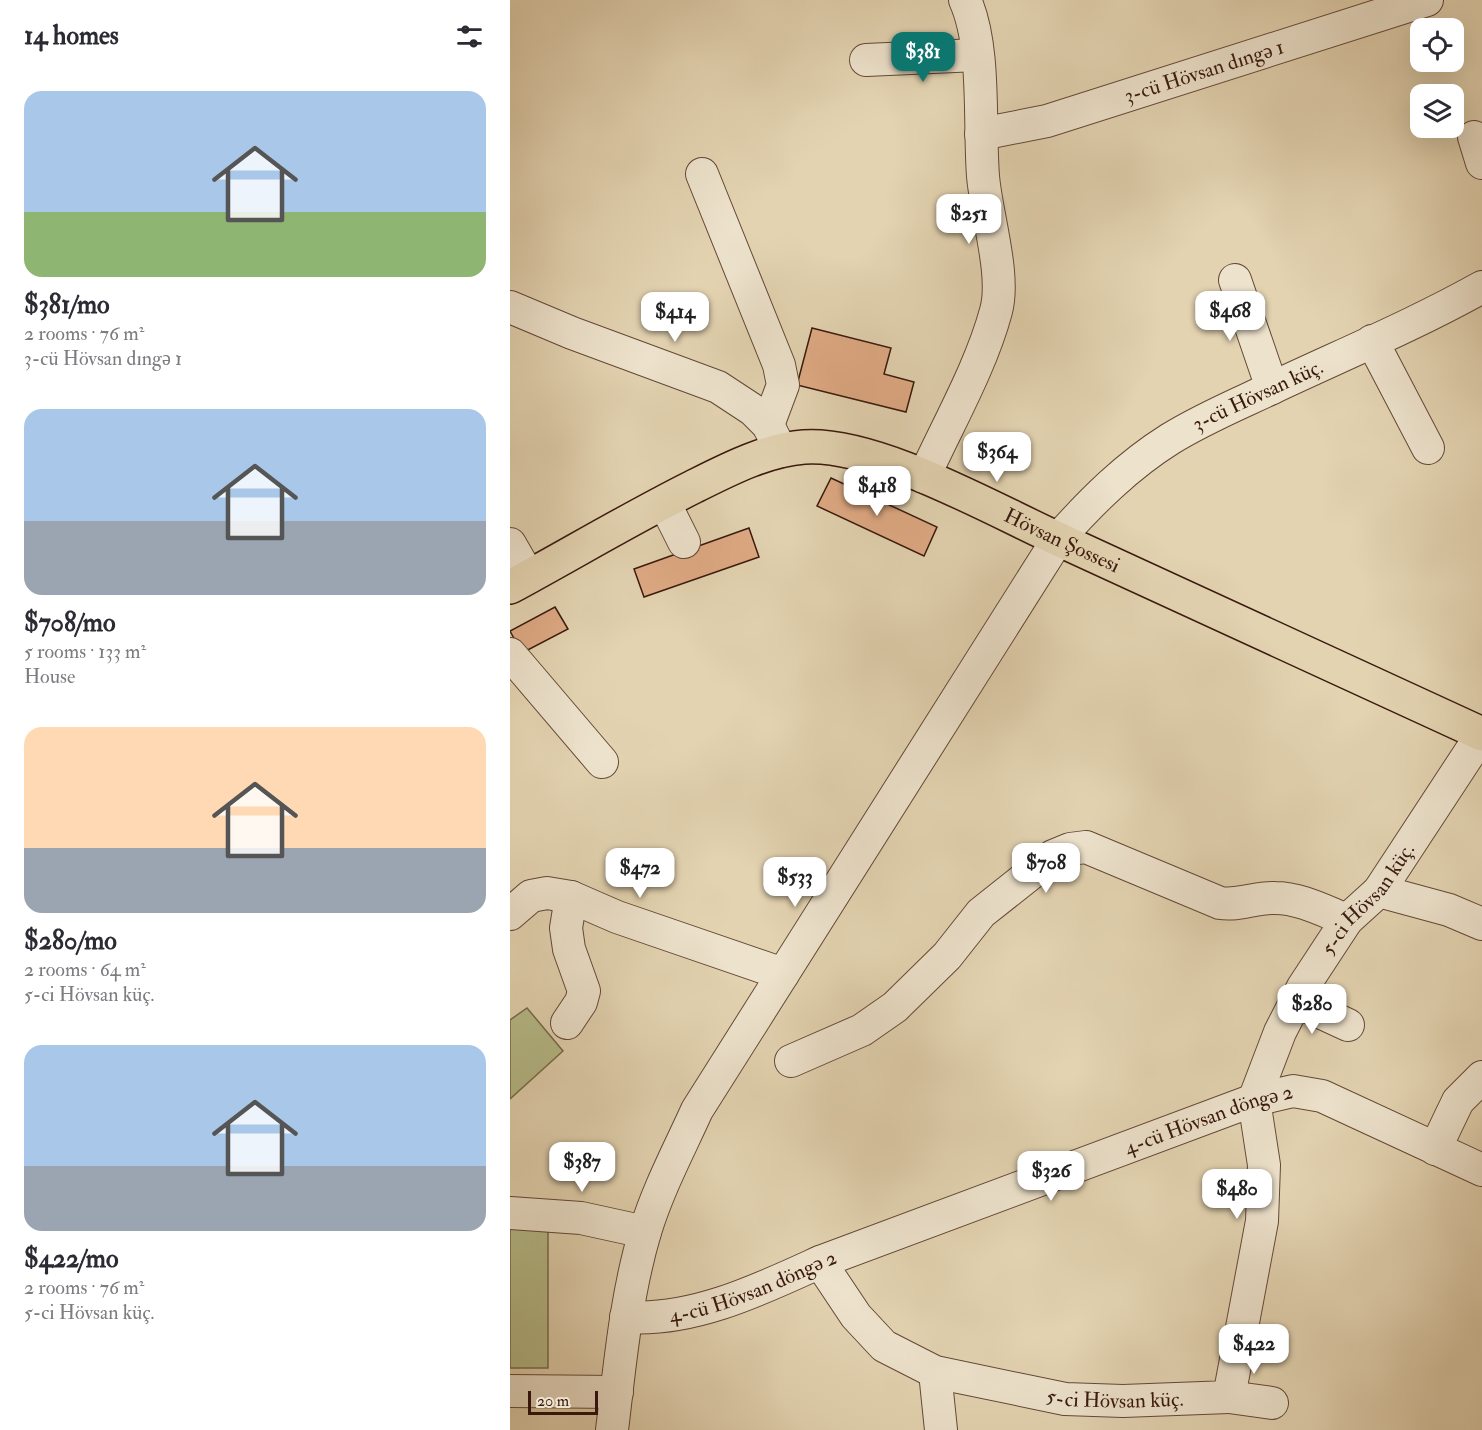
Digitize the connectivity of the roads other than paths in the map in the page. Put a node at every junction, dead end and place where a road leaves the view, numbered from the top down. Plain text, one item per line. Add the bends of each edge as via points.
1 (965, 0) edge
2 (1427, 0) edge
3 (977, 55) junction
4 (866, 60) dead end
5 (981, 134) junction
6 (702, 174) dead end
7 (1235, 280) dead end
8 (1482, 287) edge
9 (510, 307) edge
10 (1372, 341) junction
11 (1272, 388) junction
12 (775, 438) junction
13 (1428, 448) dead end
14 (924, 477) junction
15 (664, 502) junction
16 (1058, 539) junction
17 (684, 542) dead end
18 (510, 544) edge
19 (519, 582) edge
20 (510, 654) edge
21 (1482, 734) edge
22 (602, 762) dead end
23 (1379, 891) junction
24 (571, 897) junction
25 (510, 914) edge
26 (1347, 920) junction
27 (1482, 924) edge
28 (783, 974) junction
29 (1296, 1001) junction
30 (567, 1023) dead end
31 (1348, 1025) dead end
32 (791, 1061) dead end
33 (1482, 1077) edge
34 (1254, 1100) junction
35 (1435, 1149) junction
36 (1482, 1170) edge
37 (510, 1213) edge
38 (645, 1232) junction
39 (820, 1262) junction
40 (626, 1317) junction
41 (935, 1372) junction
42 (510, 1391) edge
43 (617, 1392) junction
44 (1229, 1397) junction
45 (1272, 1403) dead end
46 (612, 1430) edge
47 (941, 1430) edge

1 - 3 street via 974,26
2 - 5 street, 3-cü Hövsan dıngə 1 via 1047,121
3 - 4 street
3 - 5 street
5 - 14 street via 983,178 998,273 997,308
6 - 12 street via 779,365 783,385
7 - 11 street
8 - 10 street, 3-cü Hövsan küç.
9 - 12 street via 696,376 753,410
10 - 11 street, 3-cü Hövsan küç.
10 - 13 street
11 - 16 street, 3-cü Hövsan küç. via 1171,438 1127,470
12 - 14 main road, Hövsan Şossesi via 851,451
12 - 15 main road, Hövsan Şossesi via 721,474
14 - 16 main road, Hövsan Şossesi
15 - 17 street
15 - 19 main road, Hövsan Şossesi
16 - 21 main road, Hövsan Şossesi
16 - 28 street, 3-cü Hövsan küç.
18 - 19 street
20 - 22 street
21 - 23 street, 5-ci Hövsan küç.
23 - 26 street, 5-ci Hövsan küç.
23 - 27 street via 1449,910
24 - 25 street via 547,893 531,896
24 - 28 street via 617,917
24 - 30 street via 566,928 584,991
26 - 29 street, 5-ci Hövsan küç.
26 - 32 street via 1295,900 1220,903 1086,848 1070,849 1053,856 981,913 947,956 895,1007 862,1030
28 - 38 street, 3-cü Hövsan küç. via 698,1110
29 - 31 street
29 - 34 street, 5-ci Hövsan küç.
33 - 35 street via 1458,1101
34 - 35 street, 4-cü Hövsan döngə 2 via 1293,1091 1322,1096
34 - 39 street, 4-cü Hövsan döngə 2
34 - 44 street, 5-ci Hövsan küç. via 1264,1166 1262,1221
35 - 36 street, 4-cü Hövsan döngə 2
37 - 38 street via 581,1218
38 - 40 street, 3-cü Hövsan küç.
39 - 40 street, 4-cü Hövsan döngə 2 via 766,1287 712,1305 650,1319
39 - 41 street, 5-ci Hövsan küç. via 856,1316 884,1346
40 - 43 street, 3-cü Hövsan küç.
41 - 44 street, 5-ci Hövsan küç. via 1065,1399
41 - 47 street
42 - 43 street
43 - 46 street, 3-cü Hövsan küç.
44 - 45 street

